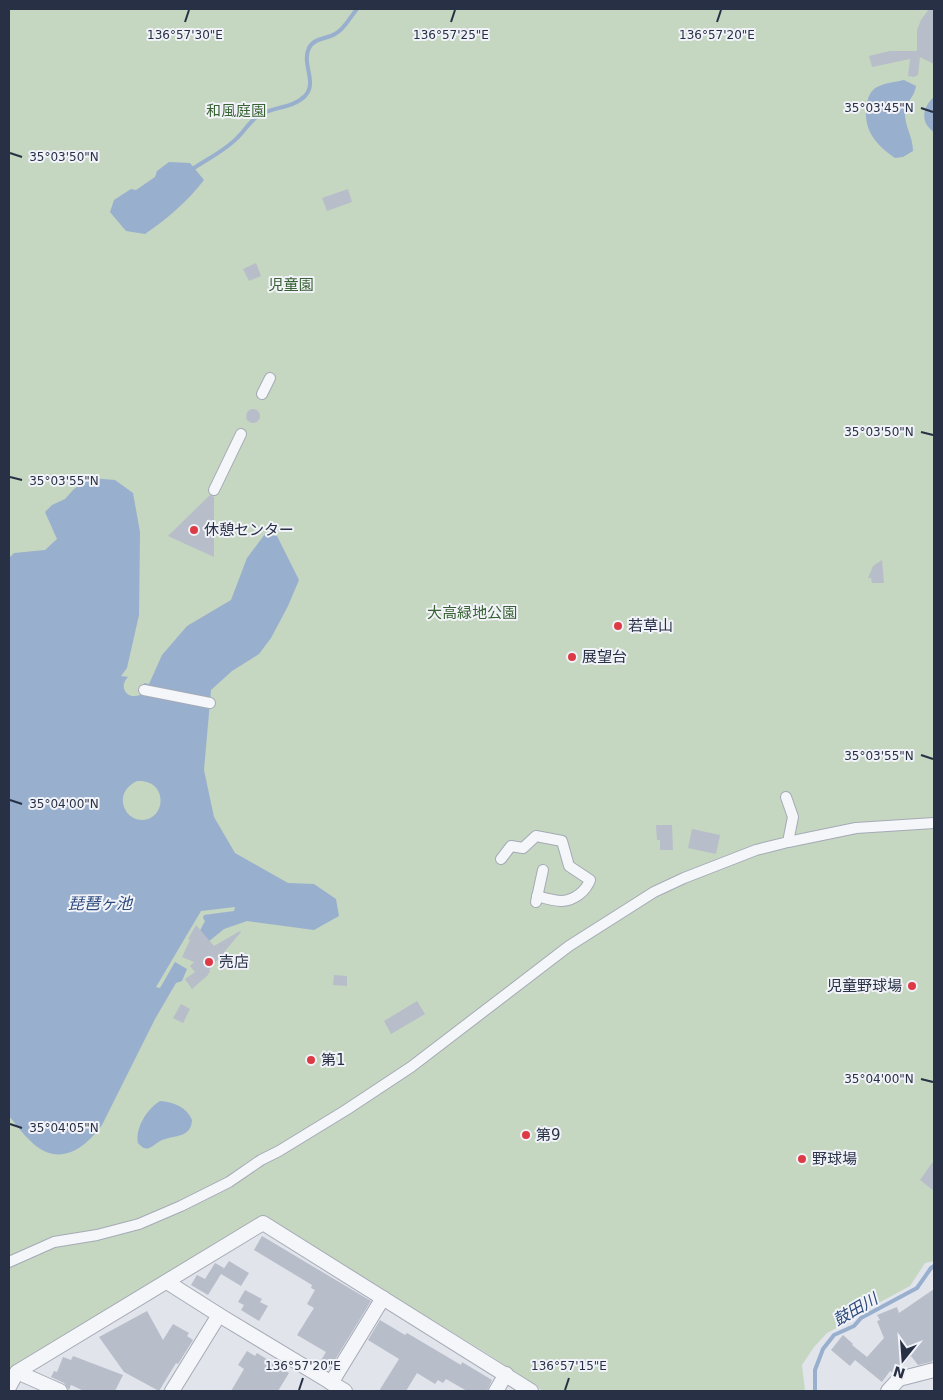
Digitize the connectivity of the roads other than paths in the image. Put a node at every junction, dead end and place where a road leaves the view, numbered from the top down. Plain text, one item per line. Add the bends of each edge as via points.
1 (270, 378) dead end
2 (262, 394) dead end
3 (241, 434) dead end
4 (214, 490) dead end
5 (144, 690) dead end
6 (210, 703) dead end
7 (786, 797) dead end
8 (934, 823) edge
9 (788, 842) junction
10 (501, 859) dead end
11 (543, 870) dead end
12 (9, 1262) edge
13 (167, 1282) junction
14 (383, 1298) junction
15 (219, 1315) junction
16 (934, 1370) edge
17 (18, 1372) junction
18 (506, 1374) junction
19 (331, 1382) junction
20 (9, 1387) edge
21 (60, 1391) edge
22 (172, 1391) edge
23 (345, 1391) edge
24 (496, 1391) edge
25 (531, 1391) edge
26 (888, 1391) edge

1 - 2 street
3 - 4 street
5 - 6 street
7 - 9 street via 793,817
8 - 9 street via 856,828
9 - 12 street via 756,850 684,878 616,915 411,1067 346,1110 242,1170 229,1182 139,1224 54,1242
10 - 11 street via 511,846 523,848 536,836 562,841 569,866 590,880 586,889 576,896 562,901 536,900
13 - 14 street via 263,1224
13 - 15 street
13 - 17 street
14 - 18 street
14 - 19 street
15 - 19 street
15 - 22 street
16 - 26 street via 900,1379
17 - 20 street
17 - 21 street
18 - 24 street
18 - 25 street
19 - 23 street

